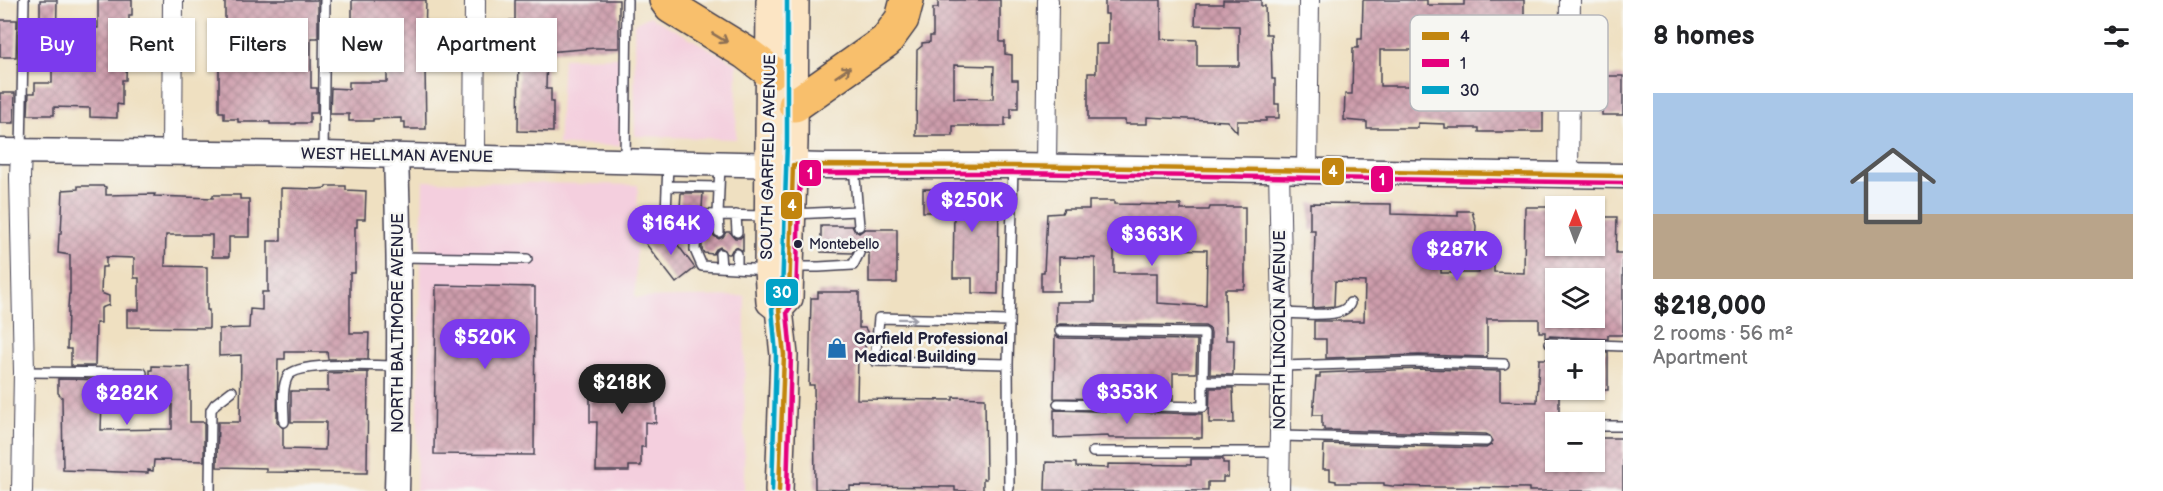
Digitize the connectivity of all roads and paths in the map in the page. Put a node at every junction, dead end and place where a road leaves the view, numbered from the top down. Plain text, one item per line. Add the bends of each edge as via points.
1 (24, 0) edge
2 (173, 0) edge
3 (325, 0) edge
4 (475, 0) edge
5 (627, 0) edge
6 (666, 0) edge
7 (770, 0) edge
8 (795, 0) edge
9 (907, 0) edge
10 (1048, 0) edge
11 (1309, 0) edge
12 (1570, 0) edge
13 (1570, 15) edge
14 (771, 72) junction
15 (795, 105) junction
16 (1569, 111) edge
17 (11, 151) edge
18 (172, 153) junction
19 (323, 154) junction
20 (396, 156) junction
21 (474, 157) junction
22 (626, 160) junction
23 (668, 161) junction
24 (720, 163) junction
25 (781, 165) junction
26 (854, 166) junction
27 (1013, 166) junction
28 (1047, 166) junction
29 (1279, 169) junction
30 (1307, 170) junction
31 (1568, 174) junction
32 (1623, 176) edge
33 (667, 186) junction
34 (719, 187) junction
35 (857, 211) junction
36 (696, 215) junction
37 (718, 215) junction
38 (736, 215) junction
39 (779, 215) junction
40 (858, 226) dead end
41 (719, 231) dead end
42 (737, 231) dead end
43 (859, 253) dead end
44 (720, 254) dead end
45 (737, 254) dead end
46 (400, 257) junction
47 (527, 260) dead end
48 (721, 267) junction
49 (737, 268) junction
50 (779, 268) junction
51 (1350, 303) dead end
52 (1282, 314) junction
53 (1009, 321) junction
54 (1060, 331) dead end
55 (1605, 345) edge
56 (1623, 346) edge
57 (1008, 364) junction
58 (1504, 364) dead end
59 (400, 366) junction
60 (24, 372) junction
61 (142, 373) dead end
62 (1281, 374) junction
63 (1203, 381) junction
64 (232, 391) dead end
65 (1058, 404) dead end
66 (284, 422) dead end
67 (1605, 426) edge
68 (1623, 426) edge
69 (1486, 441) dead end
70 (1280, 444) junction
71 (1093, 452) dead end
72 (1009, 488) dead end
73 (22, 491) edge
74 (210, 491) edge
75 (397, 491) edge
76 (779, 491) edge
77 (1279, 491) edge

1 - 17 lane
2 - 18 street
3 - 19 lane
4 - 21 street
5 - 22 lane
6 -> 14 highway
7 - 14 main road, SOUTH GARFIELD AVENUE
8 - 15 main road, SOUTH GARFIELD AVENUE
15 -> 9 highway via 886,41 902,19
10 - 28 street
11 - 30 street
12 - 13 street
14 - 25 main road, SOUTH GARFIELD AVENUE
15 - 25 main road, SOUTH GARFIELD AVENUE
16 - 31 street
17 - 18 street, WEST HELLMAN AVENUE
17 - 60 street via 20,177
18 - 19 street, WEST HELLMAN AVENUE
19 - 20 street, WEST HELLMAN AVENUE
20 - 21 street, WEST HELLMAN AVENUE
20 - 46 street, NORTH BALTIMORE AVENUE
21 - 22 street, WEST HELLMAN AVENUE
22 - 23 street, WEST HELLMAN AVENUE
23 - 24 street, WEST HELLMAN AVENUE
23 - 33 lane
24 - 25 street, WEST HELLMAN AVENUE
24 - 34 lane
25 - 26 street, WEST HELLMAN AVENUE
25 - 39 main road
26 - 27 street, WEST HELLMAN AVENUE
26 - 35 lane
27 - 28 street, WEST HELLMAN AVENUE
27 - 53 lane
28 - 29 street, WEST HELLMAN AVENUE
29 - 30 street, WEST HELLMAN AVENUE
29 - 52 street, NORTH LINCOLN AVENUE
30 - 31 street, WEST HELLMAN AVENUE
31 - 32 street, WEST HELLMAN AVENUE
33 - 34 lane
33 - 36 lane via 666,214
34 - 37 lane
35 - 39 lane
35 - 40 lane
36 - 37 lane
36 - 48 lane via 695,250 702,266
37 - 38 lane
37 - 41 lane
38 - 39 lane
38 - 42 lane
39 - 50 main road
43 - 50 lane via 853,265
44 - 48 lane
45 - 49 lane
46 - 47 lane
46 - 59 street, NORTH BALTIMORE AVENUE
48 - 49 lane
49 - 50 lane
50 - 76 main road via 789,298 779,309 784,355
51 - 52 lane via 1342,312 1331,314
52 - 62 street, NORTH LINCOLN AVENUE
53 - 57 lane
57 -> 53 lane via 875,361 879,318
54 - 63 lane via 1204,333
55 - 56 lane
57 - 72 lane
58 - 62 lane via 1419,362
59 - 66 lane via 297,369 285,386
59 - 75 street, NORTH BALTIMORE AVENUE
60 - 61 lane
60 - 73 street
62 - 63 lane
62 - 70 street, NORTH LINCOLN AVENUE
63 - 65 lane via 1203,407
64 - 74 lane via 211,410
67 - 68 lane
69 - 70 lane
70 - 71 lane
70 - 77 street, NORTH LINCOLN AVENUE

